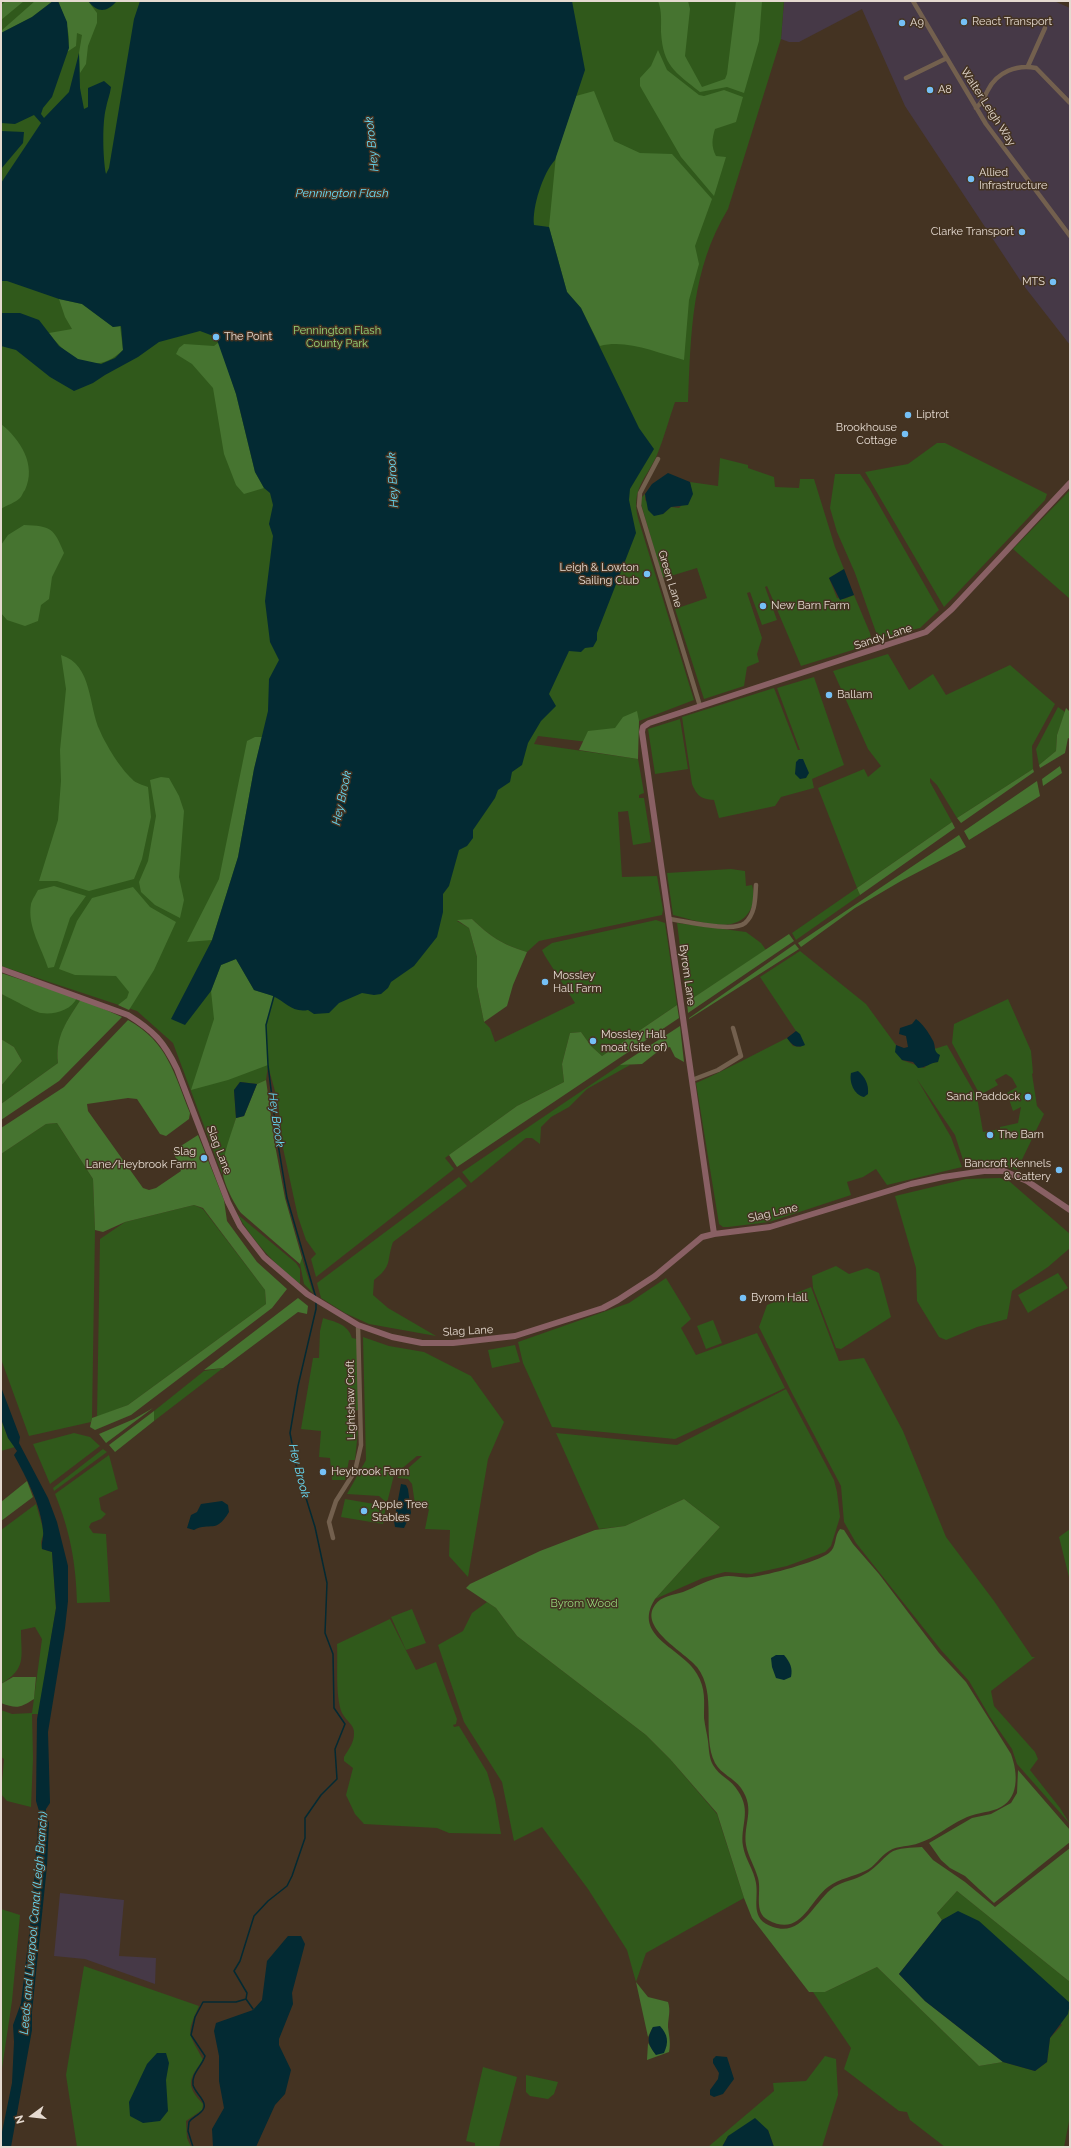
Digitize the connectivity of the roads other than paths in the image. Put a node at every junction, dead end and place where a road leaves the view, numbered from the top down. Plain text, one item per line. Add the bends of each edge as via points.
1 (913, 1) edge
2 (1045, 28) dead end
3 (947, 58) junction
4 (1028, 66) junction
5 (906, 78) dead end
6 (1070, 103) edge
7 (976, 108) junction
8 (1070, 236) edge
9 (658, 459) dead end
10 (1070, 483) edge
11 (700, 706) junction
12 (648, 723) joint
13 (756, 885) dead end
14 (669, 919) junction
15 (1, 969) edge
16 (732, 1028) dead end
17 (692, 1080) junction
18 (1070, 1210) edge
19 (714, 1234) junction
20 (358, 1325) junction
21 (333, 1538) dead end

1 - 3 street, Walter Leigh Way
2 - 4 street
3 - 5 street
3 - 7 street, Walter Leigh Way
4 - 6 street via 1036,68
4 - 7 street via 1011,69 997,77 988,89 984,101
7 - 8 street, Walter Leigh Way
9 - 11 street, Green Lane via 640,493 639,506
10 - 11 street, Sandy Lane via 952,609 926,632
11 - 12 street, Sandy Lane
12 - 14 street, Byrom Lane via 642,732
13 - 14 street via 755,905 751,915 745,923 738,926 723,927
14 - 17 street, Byrom Lane
15 - 20 street, Slag Lane via 128,1015 159,1037 177,1069 217,1176 240,1226 264,1258 307,1294
16 - 17 street via 741,1056 718,1070
17 - 19 street, Byrom Lane
18 - 19 street, Slag Lane via 1016,1175 984,1171 911,1184 770,1227
19 - 20 street, Slag Lane via 702,1237 654,1276 603,1308 514,1336 461,1343 422,1342 392,1337
20 - 21 street, Lightshaw Croft via 361,1445 355,1471 336,1501 331,1515 329,1522

